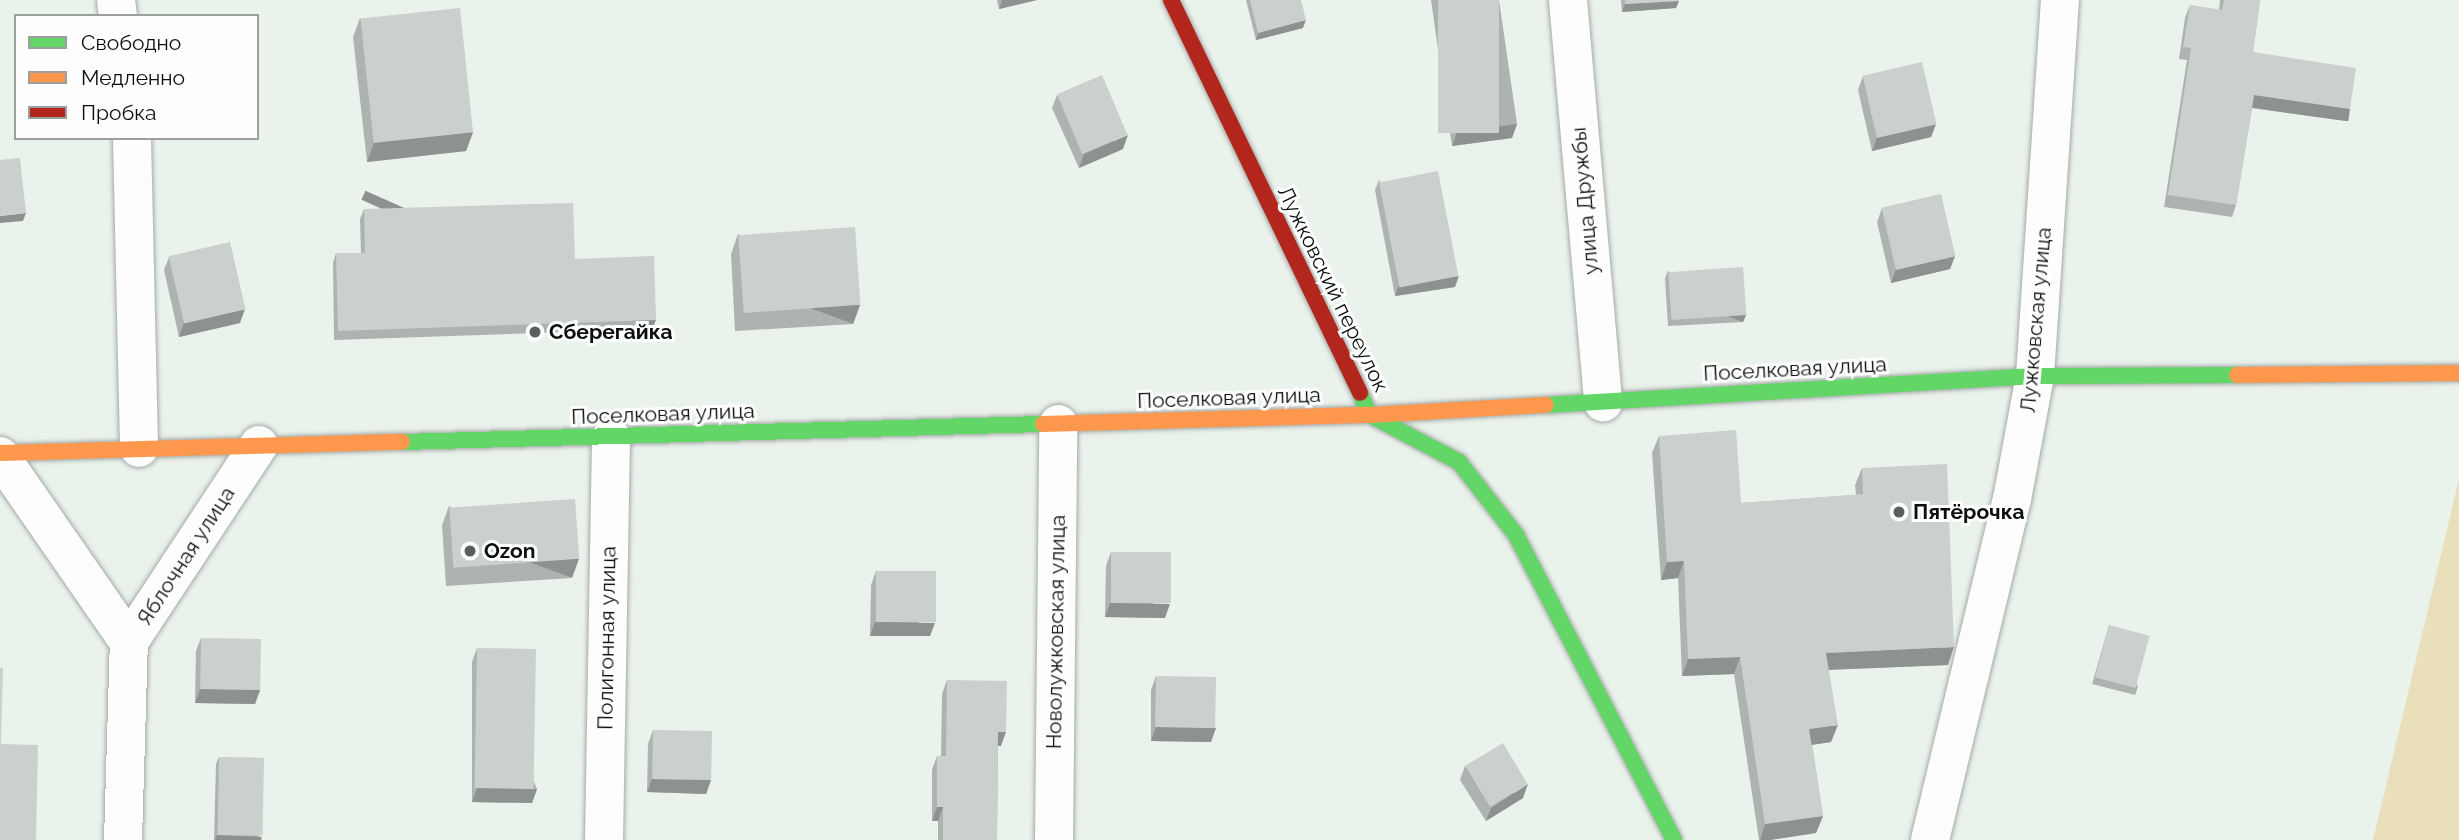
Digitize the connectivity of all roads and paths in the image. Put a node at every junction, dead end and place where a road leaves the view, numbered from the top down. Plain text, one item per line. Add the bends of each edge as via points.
1 (1171, 0) edge
2 (1568, 0) edge
3 (2060, 0) edge
4 (132, 140) edge
5 (2459, 373) edge
6 (2035, 376) junction
7 (1603, 402) junction
8 (1370, 415) junction
9 (1058, 424) junction
10 (611, 437) junction
11 (259, 445) junction
12 (139, 448) junction
13 (0, 455) edge
14 (129, 642) junction
15 (122, 840) edge
16 (604, 840) edge
17 (1054, 840) edge
18 (1674, 840) edge
19 (1930, 840) edge

1 - 8 main road, Лужковский переулок
2 - 7 street, улица Дружбы
3 - 6 street, Лужковская улица
4 - 12 street
5 - 6 main road, Поселковая улица
6 - 7 main road, Поселковая улица
6 - 19 street, Лужковская улица via 2012,499
7 - 8 main road, Поселковая улица
8 - 9 main road, Поселковая улица
8 - 18 main road, Лужковский переулок via 1459,461 1516,535
9 - 10 main road, Поселковая улица
9 - 17 street, Новолужковская улица
10 - 11 main road, Поселковая улица
10 - 16 street, Полигонная улица
11 - 12 main road, Поселковая улица
11 - 14 street, Яблочная улица
12 - 13 main road, Поселковая улица
13 - 14 street
14 - 15 street, Яблочная улица

